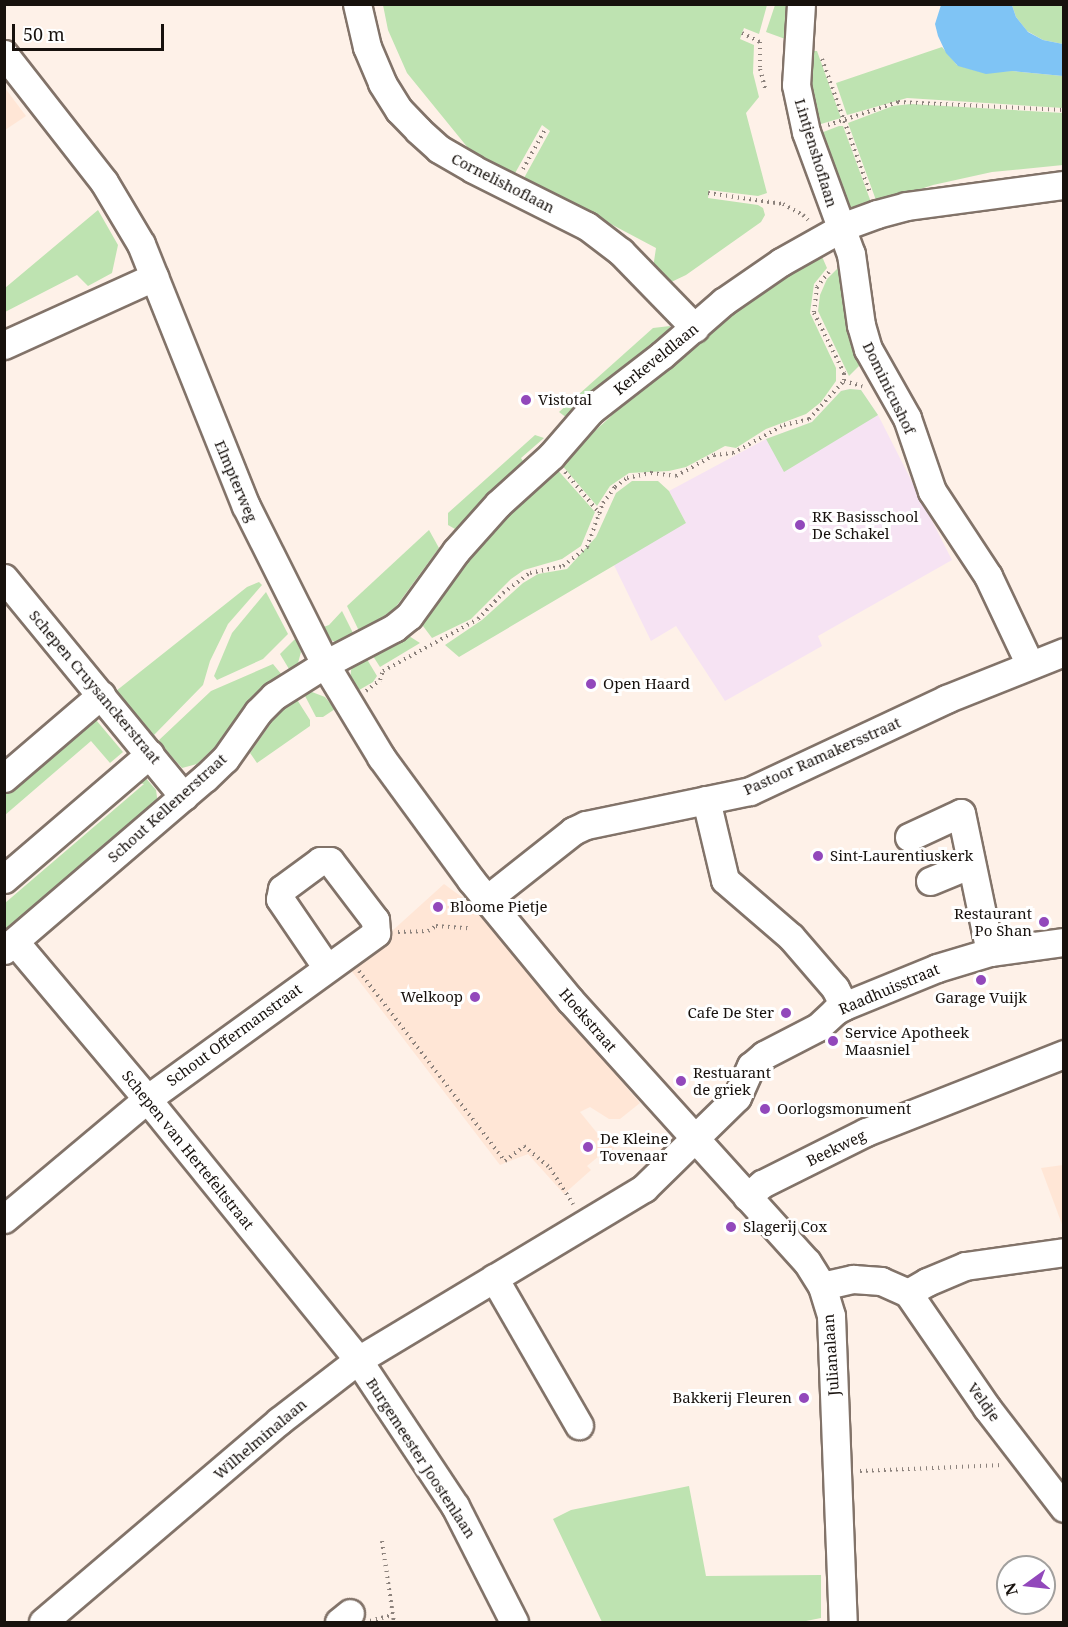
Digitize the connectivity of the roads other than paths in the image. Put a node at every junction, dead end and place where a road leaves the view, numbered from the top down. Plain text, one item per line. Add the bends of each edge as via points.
1 (357, 4) edge
2 (801, 4) edge
3 (4, 54) edge
4 (1064, 184) edge
5 (832, 234) junction
6 (154, 277) junction
7 (695, 328) junction
8 (4, 345) edge
9 (4, 578) edge
10 (1064, 652) edge
11 (325, 664) junction
12 (1030, 665) junction
13 (101, 695) junction
14 (150, 754) junction
15 (4, 778) edge
16 (184, 797) junction
17 (706, 800) junction
18 (909, 837) dead end
19 (971, 864) junction
20 (4, 879) edge
21 (930, 881) dead end
22 (487, 899) junction
23 (1064, 942) edge
24 (10, 946) edge
25 (990, 952) junction
26 (336, 961) junction
27 (844, 1006) junction
28 (1064, 1054) edge
29 (147, 1099) junction
30 (693, 1138) junction
31 (747, 1197) junction
32 (4, 1219) edge
33 (1064, 1252) edge
34 (494, 1278) junction
35 (822, 1286) junction
36 (908, 1293) junction
37 (358, 1360) junction
38 (579, 1425) dead end
39 (1064, 1508) edge
40 (43, 1623) edge
41 (514, 1623) edge
42 (843, 1623) edge

1 - 7 street, Cornelishoflaan via 381,83 399,110 439,149 587,226 621,252
2 - 5 street, Lintjenshoflaan via 796,85
3 - 6 street, Elmpterweg via 119,205
4 - 5 street, Kerkeveldlaan via 906,206
5 - 7 street, Kerkeveldlaan via 757,278
5 - 12 street, Dominicushof via 851,254 868,349 907,418 932,491 988,576
6 - 8 street
6 - 11 street, Elmpterweg via 246,506
7 - 11 street, Kerkeveldlaan via 591,410 551,456 498,504 463,543 409,616
9 - 13 street, Schepen Cruysanckerstraat
10 - 12 street, Pastoor Ramakersstraat
11 - 16 street, Schout Kellenerstraat via 274,696 225,759
11 - 22 street, Elmpterweg via 408,797
12 - 17 street, Pastoor Ramakersstraat via 946,699 750,791
13 - 14 street, Schepen Cruysanckerstraat
13 - 15 street
14 - 16 street, Schepen Cruysanckerstraat
14 - 20 street
16 - 24 street, Schout Kellenerstraat
17 - 22 street, Pastoor Ramakersstraat via 586,825
17 - 27 street via 725,880 791,937 835,988
18 - 19 street via 961,813
19 - 21 street
19 - 25 street
22 - 30 street, Hoekstraat
23 - 25 street, Raadhuisstraat
24 - 29 street, Schepen van Hertefeltstraat
25 - 27 street, Raadhuisstraat via 937,968
26 - 26 street, Schout Offermanstraat via 280,899 282,889 320,861 330,861 375,920 376,933
26 - 29 street, Schout Offermanstraat
27 - 30 street, Raadhuisstraat via 818,1027 751,1066 737,1097
28 - 31 street, Beekweg via 866,1132 762,1184
29 - 32 street, Schout Offermanstraat
29 - 37 street, Schepen van Hertefeltstraat
30 - 31 street, Julianalaan
30 - 34 street, Wilhelminalaan via 644,1188
31 - 35 street, Julianalaan via 807,1262
33 - 36 street via 965,1266
34 - 37 street, Wilhelminalaan
34 - 38 street
35 - 36 street via 853,1279 880,1281
35 - 42 street, Julianalaan via 831,1316
36 - 39 street, Veldje via 987,1408
37 - 40 street, Wilhelminalaan via 279,1421
37 - 41 street, Burgemeester Joostenlaan via 455,1506

